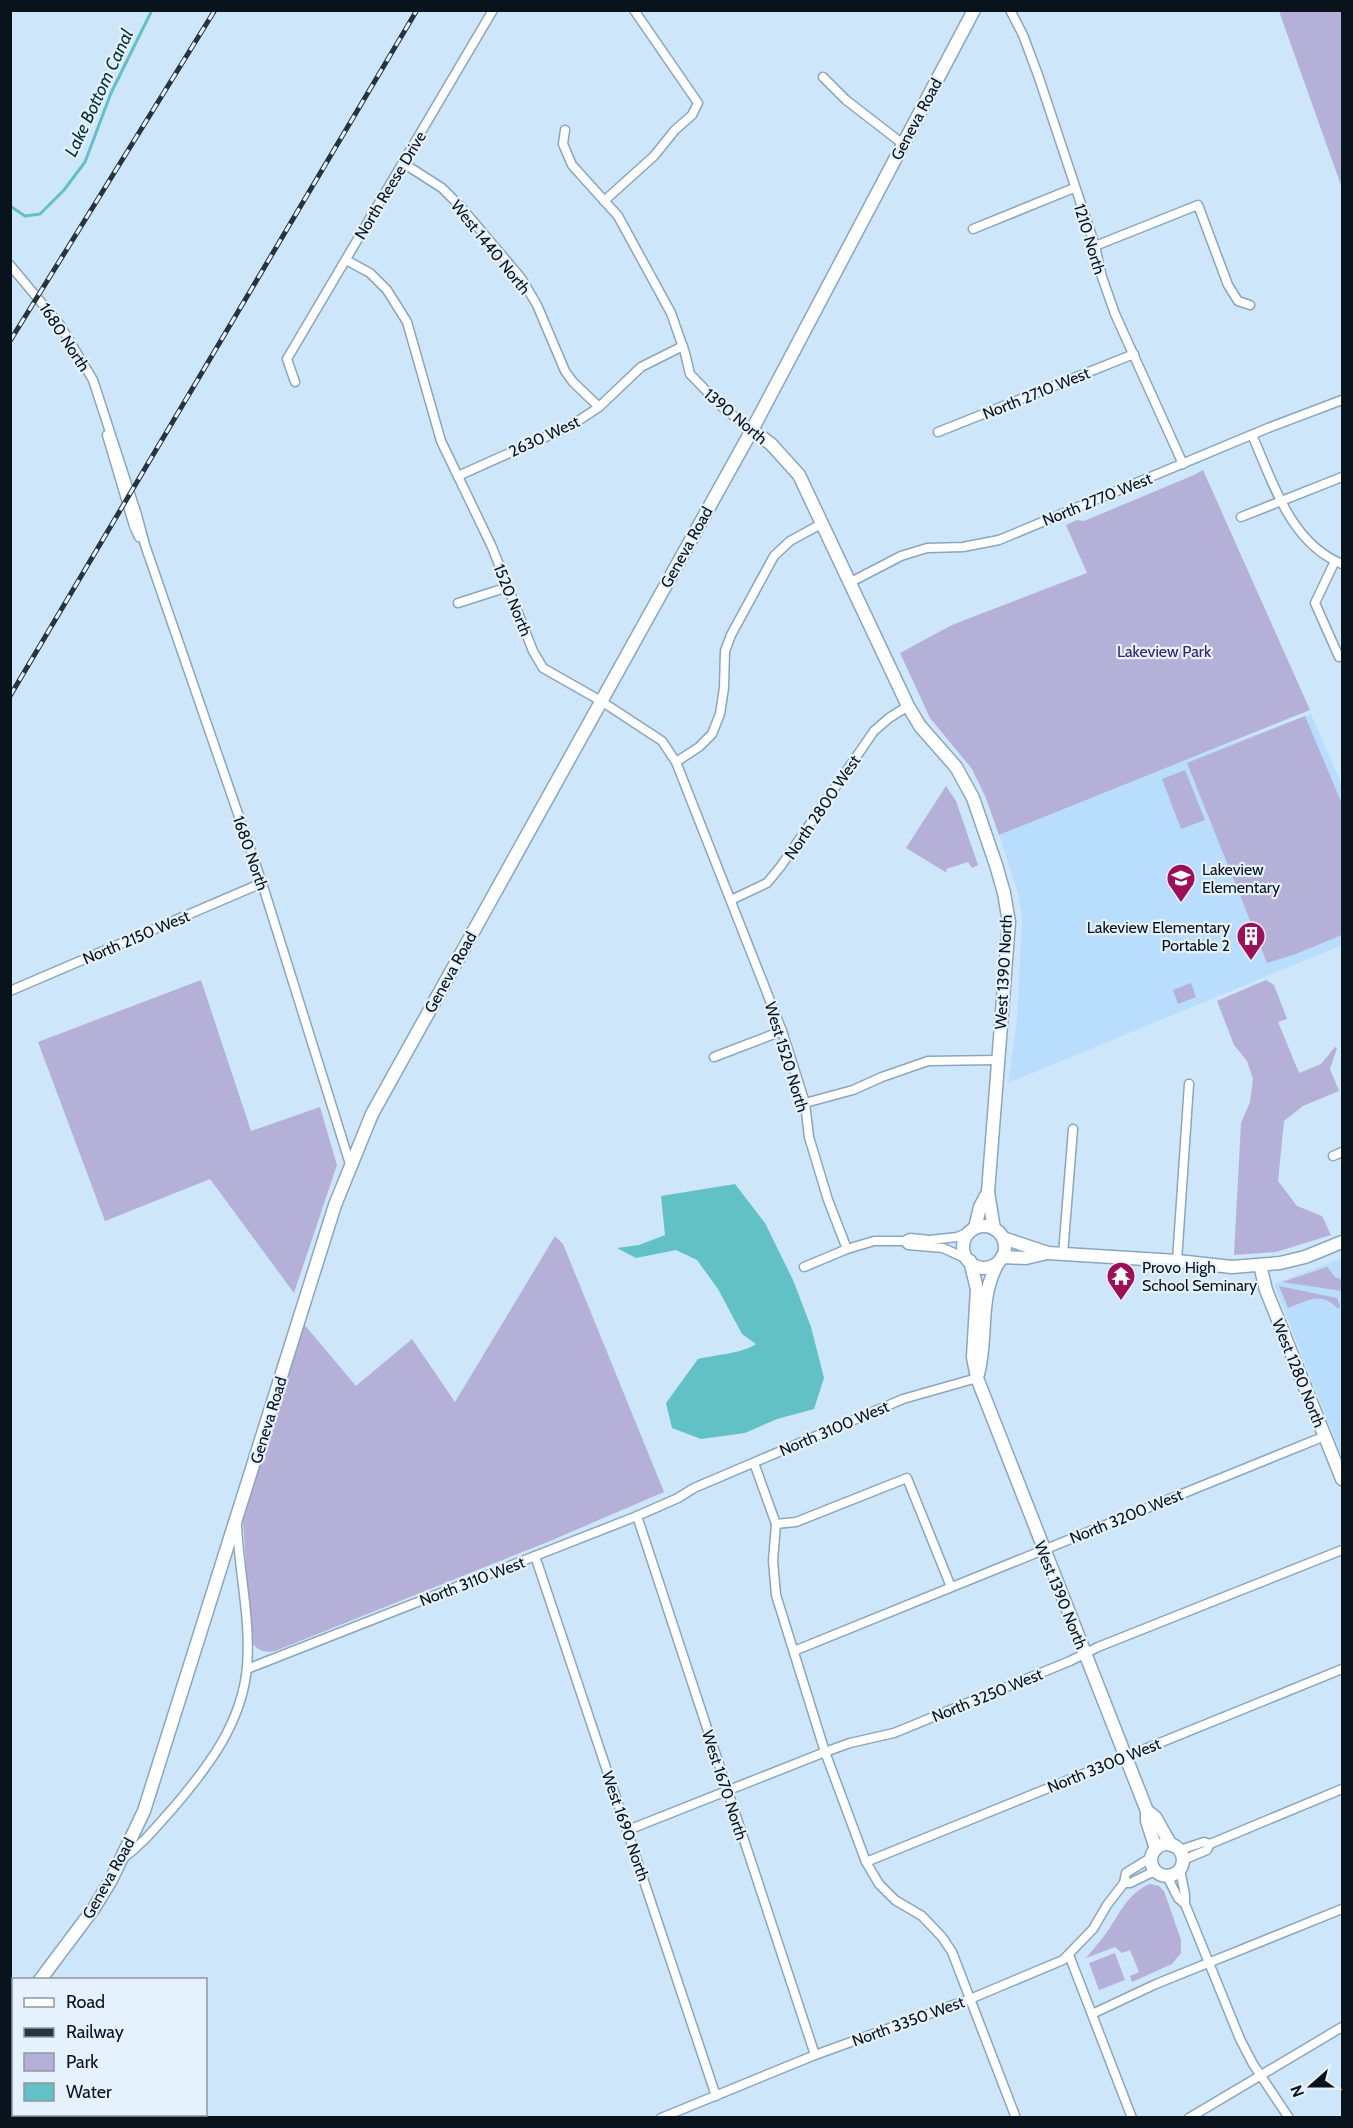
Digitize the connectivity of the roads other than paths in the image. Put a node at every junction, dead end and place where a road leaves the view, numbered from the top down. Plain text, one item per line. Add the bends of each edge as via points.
1 (494, 10) edge
2 (974, 10) edge
3 (1010, 10) edge
4 (636, 11) edge
5 (823, 77) dead end
6 (565, 130) dead end
7 (903, 144) junction
8 (403, 163) junction
9 (1074, 188) junction
10 (604, 201) junction
11 (973, 229) dead end
12 (1095, 246) junction
13 (346, 260) junction
14 (10, 265) edge
15 (1251, 305) dead end
16 (683, 346) junction
17 (1134, 354) junction
18 (295, 382) dead end
19 (1342, 400) edge
20 (599, 407) junction
21 (752, 430) junction
22 (938, 432) dead end
23 (1252, 435) junction
24 (1183, 464) junction
25 (458, 476) junction
26 (1342, 477) edge
27 (1281, 500) junction
28 (1242, 517) dead end
29 (823, 524) junction
30 (1339, 563) edge
31 (849, 583) junction
32 (508, 587) junction
33 (458, 603) dead end
34 (1342, 656) edge
35 (601, 701) junction
36 (908, 706) junction
37 (676, 762) junction
38 (262, 883) junction
39 (731, 900) junction
40 (10, 991) edge
41 (782, 1031) junction
42 (714, 1057) dead end
43 (997, 1060) junction
44 (1189, 1084) dead end
45 (805, 1102) junction
46 (1073, 1129) dead end
47 (1342, 1152) edge
48 (1333, 1156) dead end
49 (350, 1164) junction
50 (988, 1192) junction
51 (972, 1230) junction
52 (999, 1233) junction
53 (904, 1241) junction
54 (1342, 1242) edge
55 (847, 1249) junction
56 (1048, 1253) junction
57 (1063, 1254) junction
58 (969, 1260) junction
59 (1000, 1260) junction
60 (1177, 1261) junction
61 (1260, 1265) junction
62 (804, 1267) dead end
63 (977, 1378) junction
64 (1325, 1436) junction
65 (754, 1463) junction
66 (1342, 1479) edge
67 (694, 1488) joint
68 (637, 1516) junction
69 (237, 1519) junction
70 (776, 1524) junction
71 (1043, 1550) junction
72 (1342, 1550) edge
73 (535, 1556) junction
74 (951, 1587) junction
75 (794, 1651) junction
76 (1084, 1654) junction
77 (247, 1669) junction
78 (1342, 1669) edge
79 (825, 1752) junction
80 (1125, 1757) junction
81 (1342, 1789) edge
82 (727, 1791) junction
83 (1147, 1811) junction
84 (628, 1830) junction
85 (1154, 1853) junction
86 (1179, 1856) junction
87 (120, 1861) junction
88 (866, 1862) junction
89 (1155, 1871) junction
90 (1167, 1876) junction
91 (1124, 1883) junction
92 (1185, 1904) junction
93 (1342, 1909) edge
94 (1069, 1955) junction
95 (1209, 1963) junction
96 (42, 1978) edge
97 (970, 1999) junction
98 (1092, 2014) junction
99 (1342, 2027) edge
100 (815, 2055) junction
101 (1261, 2075) junction
102 (716, 2096) junction
103 (1195, 2116) edge
104 (661, 2118) edge
105 (1016, 2118) edge
106 (1132, 2118) edge
107 (1289, 2118) edge

1 - 8 street, North Reese Drive
2 - 7 street, Geneva Road
3 - 9 street, 1210 North via 1038,75
4 - 10 street via 698,103 692,115 654,156
5 - 7 street
6 - 10 street, 1390 North via 563,144 572,165
7 - 21 street, Geneva Road
8 - 13 street, North Reese Drive
8 - 20 street, West 1440 North via 442,188 521,278 545,321 565,371
9 - 11 street
9 - 12 street, 1210 North
10 - 16 street, 1390 North via 618,216 646,266
12 - 15 street via 1198,205 1228,285 1238,301
12 - 17 street, 1210 North via 1112,305
13 - 18 street, North Reese Drive via 287,359
13 - 25 street, 1520 North via 370,273 387,290 407,322 441,441
14 - 38 street, 1680 North via 43,302 93,380 134,526 145,545
16 - 20 street, 2630 West via 641,367
16 - 21 street, 1390 North via 696,382
17 - 22 street, North 2710 West
17 - 24 street, 1210 North
19 - 23 street, North 2770 West
20 - 25 street, 2630 West via 572,425
21 - 29 street, 1390 North via 800,475
21 - 35 street, Geneva Road
23 - 24 street, North 2770 West
23 - 27 street
24 - 31 street, North 2770 West via 999,540 927,548 901,556
25 - 32 street, 1520 North
26 - 27 street
27 - 28 street
27 - 30 street via 1304,537 1316,550
29 - 31 street, 1390 North
29 - 37 street via 790,541 774,556 725,651 720,714 712,734
30 - 34 street via 1315,603 1339,657
31 - 36 street, 1390 North
32 - 33 street
32 - 35 street, 1520 North via 543,668
35 - 37 street, 1520 North via 662,741
35 - 49 street, Geneva Road via 372,1114
36 - 39 street, North 2800 West via 874,731 767,883
36 - 43 street, West 1390 North via 966,784 1004,893 1009,922
37 - 39 street, 1520 North
38 - 40 street, North 2150 West
38 - 49 street, 1680 North
39 - 41 street, West 1520 North
41 - 42 street
41 - 45 street, West 1520 North
43 - 45 street via 928,1061 854,1090
43 - 50 street, West 1390 North
44 - 60 street
45 - 55 street, West 1520 North via 809,1137 821,1179
46 - 57 street
47 - 48 street
49 - 69 street, Geneva Road
50 - 51 street, West 1390 North
50 - 52 street, West 1390 North
51 - 52 street via 988,1226
51 - 53 street via 957,1237
51 - 58 street via 964,1245
52 - 56 street
52 - 59 street via 1005,1251
53 - 55 street via 874,1241
53 - 58 street via 908,1245 943,1248
54 - 61 street via 1305,1257
55 - 62 street
56 - 57 street
56 - 59 street
57 - 60 street
58 - 59 street via 986,1268
58 - 63 street, West 1390 North via 977,1289 973,1357
59 - 63 street via 986,1289
60 - 61 street via 1232,1267
61 - 64 street, West 1280 North via 1266,1290
63 - 65 street, North 3100 West via 903,1399
63 - 71 street, West 1390 North
64 - 66 street, West 1280 North
64 - 71 street, North 3200 West
65 - 67 street, North 3100 West
65 - 70 street
67 - 68 street, North 3110 West
68 - 73 street, North 3110 West
68 - 82 street, West 1670 North
69 - 77 street via 248,1632
69 - 87 street, Geneva Road via 148,1800
70 - 74 street via 796,1522 907,1478
70 - 75 street via 776,1595
71 - 74 street, North 3200 West
71 - 76 street, West 1390 North
72 - 76 street, North 3250 West
73 - 77 street, North 3110 West
73 - 84 street, West 1690 North
74 - 75 street, North 3200 West
75 - 79 street
76 - 79 street, North 3250 West via 894,1733
76 - 80 street, West 1390 North
77 - 87 street via 234,1718 211,1762 142,1845
78 - 80 street, North 3300 West
79 - 82 street, North 3250 West
79 - 88 street
80 - 83 street, West 1390 North
80 - 88 street, North 3300 West
81 - 86 street via 1210,1844 1207,1850
82 - 84 street, North 3250 West
82 - 100 street, West 1670 North
83 - 85 street, West 1390 North
83 - 86 street, West 1390 North via 1155,1817
84 - 102 street, West 1690 North
85 - 86 street via 1166,1844
85 - 89 street
85 - 91 street, North 3350 West via 1126,1873
86 - 90 street via 1177,1873
86 - 92 street, West 1390 North
87 - 96 street, Geneva Road via 94,1908
88 - 97 street via 879,1884 895,1900 922,1916 942,1937
89 - 90 street
89 - 91 street
90 - 92 street, West 1390 North
91 - 94 street, North 3350 West via 1093,1929
92 - 95 street, West 1390 North
93 - 95 street
94 - 97 street, North 3350 West
94 - 98 street
95 - 98 street
95 - 101 street, West 1390 North via 1240,2039
97 - 100 street, North 3350 West
97 - 105 street
98 - 106 street
99 - 101 street
100 - 102 street, North 3350 West
101 - 103 street
101 - 107 street, West 1390 North
102 - 104 street, North 3350 West

